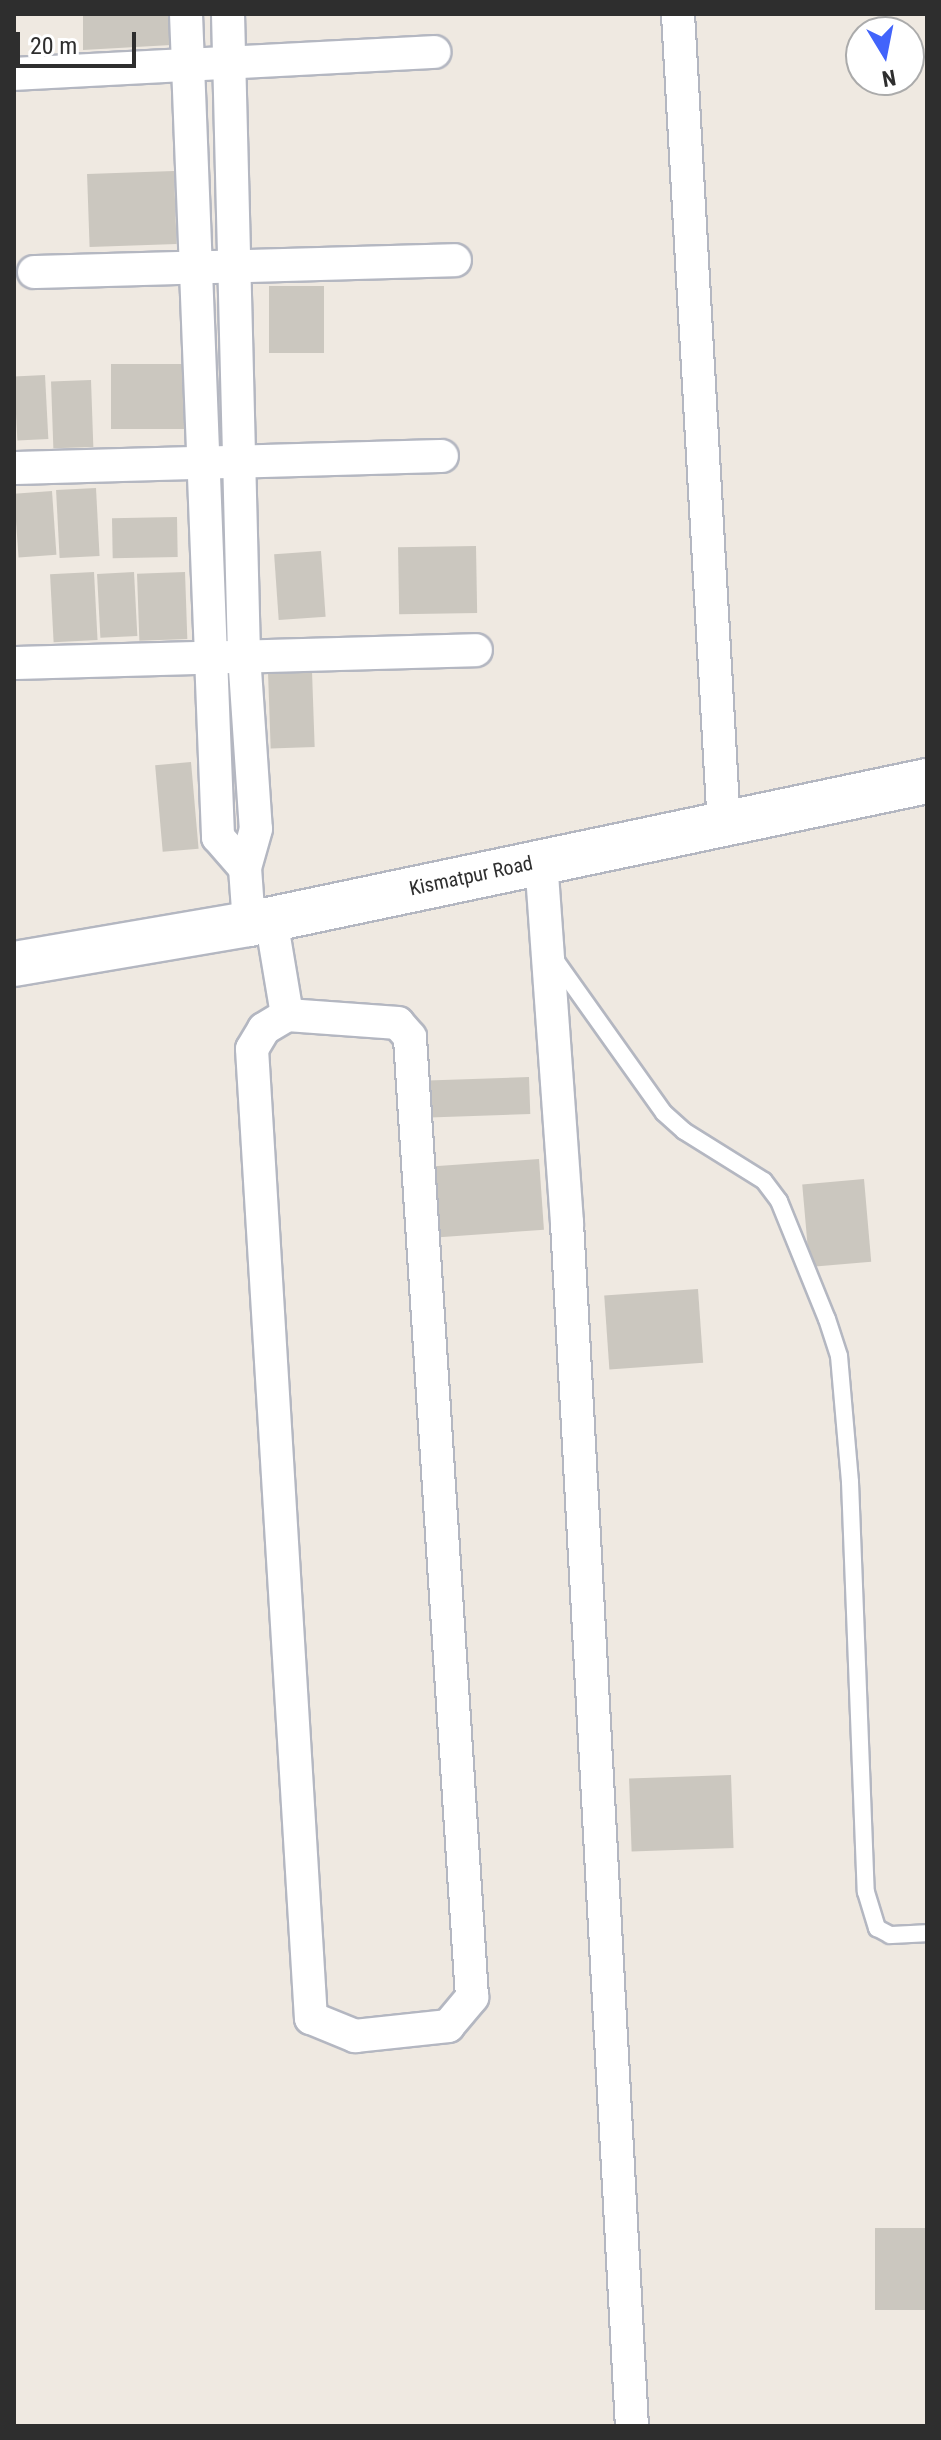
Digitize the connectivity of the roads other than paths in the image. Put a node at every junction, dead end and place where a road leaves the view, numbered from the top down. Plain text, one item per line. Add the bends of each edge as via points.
1 (186, 14) edge
2 (228, 14) edge
3 (678, 14) edge
4 (434, 52) dead end
5 (230, 64) junction
6 (188, 66) junction
7 (14, 74) edge
8 (455, 260) dead end
9 (236, 266) junction
10 (198, 268) junction
11 (34, 272) dead end
12 (442, 456) dead end
13 (238, 460) junction
14 (203, 461) junction
15 (14, 468) edge
16 (476, 650) dead end
17 (244, 655) junction
18 (212, 656) junction
19 (14, 663) edge
20 (927, 781) edge
21 (724, 827) junction
22 (541, 860) junction
23 (245, 868) junction
24 (260, 922) junction
25 (547, 949) junction
26 (14, 964) edge
27 (287, 1015) junction
28 (927, 1933) edge
29 (632, 2426) edge

1 - 6 street
2 - 5 street
3 - 21 street
4 - 5 street
5 - 6 street
5 - 9 street
6 - 7 street
6 - 10 street
8 - 9 street
9 - 10 street
9 - 13 street
10 - 11 street
10 - 14 street
12 - 13 street
13 - 14 street
13 - 17 street
14 - 15 street
14 - 18 street
16 - 17 street
17 - 18 street
17 - 23 street via 256,829
18 - 19 street
18 - 23 street via 218,837
20 - 21 street, Kismatpur Road
21 - 22 street, Kismatpur Road
22 - 24 street, Kismatpur Road
22 - 25 street
23 - 24 street
24 - 26 street, Kismatpur Road
24 - 27 street
25 - 28 lane via 664,1113 764,1181 779,1201 827,1319 839,1356 850,1482 866,1892 877,1928 890,1935
25 - 29 street via 567,1223
27 - 27 street via 264,1029 252,1049 311,2018 355,2036 448,2026 472,1997 410,1037 398,1023

